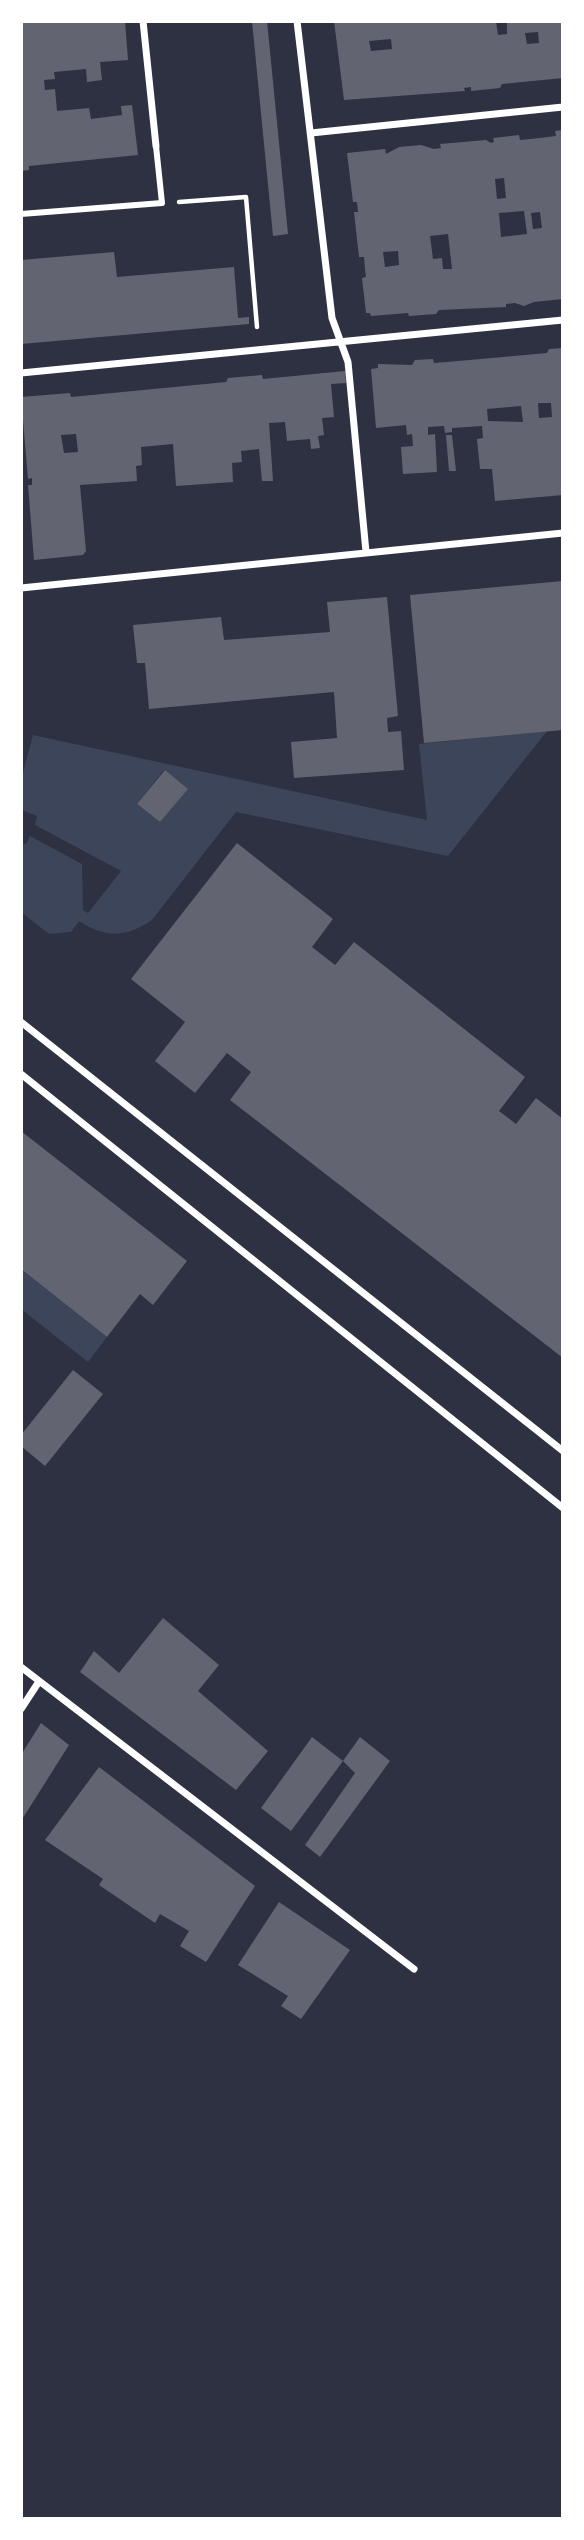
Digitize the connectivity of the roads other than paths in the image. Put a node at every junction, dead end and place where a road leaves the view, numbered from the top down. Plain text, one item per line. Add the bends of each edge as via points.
1 (143, 21) edge
2 (297, 21) edge
3 (563, 107) edge
4 (311, 133) junction
5 (156, 146) joint
6 (21, 214) edge
7 (563, 320) edge
8 (339, 343) junction
9 (21, 373) edge
10 (563, 533) edge
11 (366, 552) junction
12 (21, 588) edge
13 (21, 1022) edge
14 (21, 1074) edge
15 (563, 1451) edge
16 (563, 1508) edge
17 (21, 1667) edge
18 (38, 1683) junction
19 (21, 1709) edge
20 (414, 1969) dead end

1 - 5 street
2 - 4 street
3 - 4 street
4 - 8 street via 332,318
5 - 6 street via 162,203
7 - 8 street
8 - 9 street
8 - 11 street via 348,362
10 - 11 street
11 - 12 street
13 - 15 street
14 - 16 street
17 - 18 street
18 - 19 street
18 - 20 street

